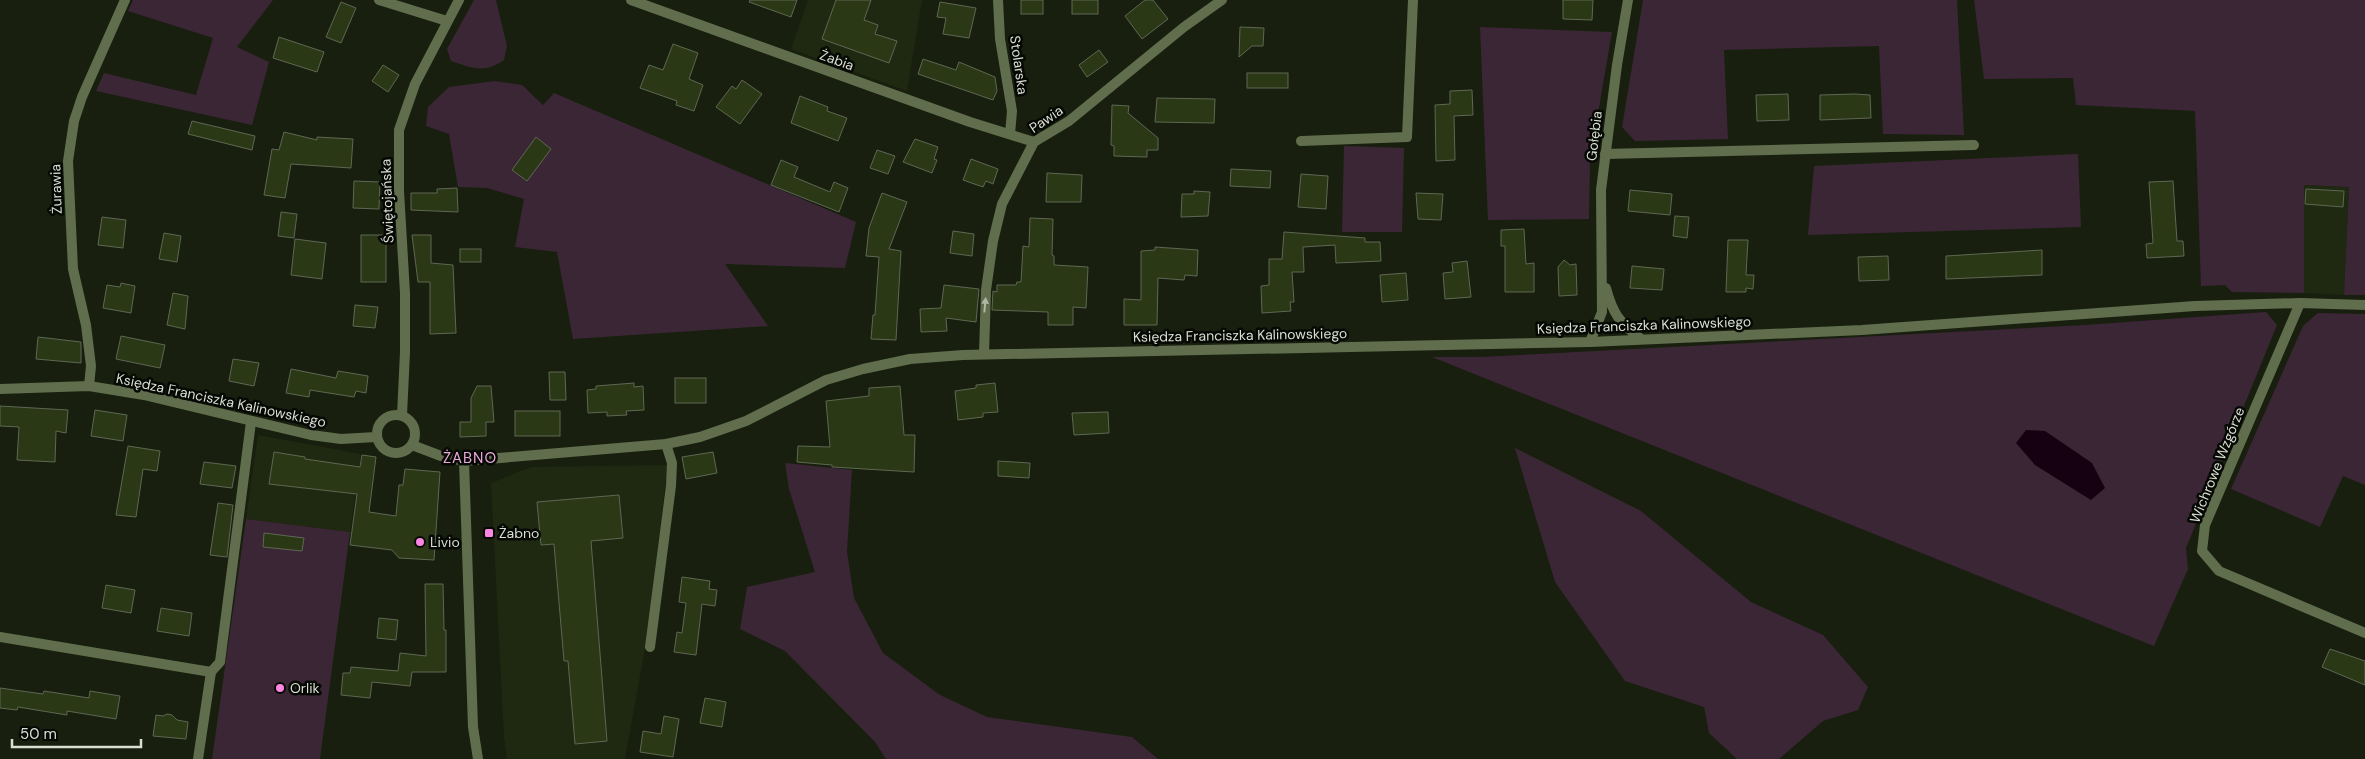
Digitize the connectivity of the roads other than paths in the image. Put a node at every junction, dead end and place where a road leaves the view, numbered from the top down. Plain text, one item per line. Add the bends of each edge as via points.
1 (125, 0) edge
2 (379, 0) edge
3 (459, 0) edge
4 (631, 0) edge
5 (998, 0) edge
6 (1222, 0) edge
7 (1413, 0) edge
8 (1628, 0) edge
9 (447, 21) junction
10 (1010, 134) junction
11 (1302, 141) dead end
12 (1034, 142) junction
13 (1974, 146) dead end
14 (1605, 154) junction
15 (1602, 277) junction
16 (2300, 303) junction
17 (2365, 305) edge
18 (1641, 339) junction
19 (1590, 342) junction
20 (984, 354) junction
21 (89, 386) junction
22 (0, 389) edge
23 (402, 414) junction
24 (251, 422) junction
25 (376, 437) junction
26 (666, 444) junction
27 (412, 445) junction
28 (464, 461) junction
29 (2365, 633) edge
30 (0, 637) edge
31 (650, 647) dead end
32 (210, 672) junction
33 (198, 759) edge
34 (478, 759) edge

1 - 21 street, Żurawia via 82,97 74,121 68,161 72,269 86,325 91,366
2 - 9 street
3 - 9 street, Świętojańska
4 - 10 street, Żabia
5 - 10 street, Stolarska via 1000,39 1012,111
6 - 12 street, Pawia via 1069,121
7 - 11 street via 1407,137
8 - 14 street, Gołębia
9 - 23 street, Świętojańska via 415,84 399,130 405,293
10 - 12 street, Żabia
20 -> 12 street, Pawia via 986,290 993,241 1002,204
13 - 14 street
14 - 15 street, Gołębia via 1601,190
15 - 18 street, Gołębia via 1612,311
15 - 19 street, Gołębia via 1602,312
16 - 17 street, Księdza Franciszka Kalinowskiego
16 - 18 street, Księdza Franciszka Kalinowskiego via 2195,306 1862,330
16 - 29 street, Wichrowe Wzgórze via 2205,525 2202,551 2219,571
18 - 19 street, Księdza Franciszka Kalinowskiego
19 - 20 street, Księdza Franciszka Kalinowskiego
20 - 26 street, Księdza Franciszka Kalinowskiego via 910,359 863,369 826,380 746,421 700,437
21 - 22 street, Księdza Franciszka Kalinowskiego
21 - 24 street, Księdza Franciszka Kalinowskiego via 203,408
23 - 25 street via 392,414 383,419 377,427
23 - 27 street via 415,427
24 - 25 street, Księdza Franciszka Kalinowskiego via 341,439
24 - 32 street via 220,662
25 - 27 street via 382,447 392,453 403,452
26 - 28 street, Księdza Franciszka Kalinowskiego
26 - 31 street via 672,463 671,486
27 - 28 street, Księdza Franciszka Kalinowskiego
28 - 34 street via 473,727
30 - 32 street
32 - 33 street

